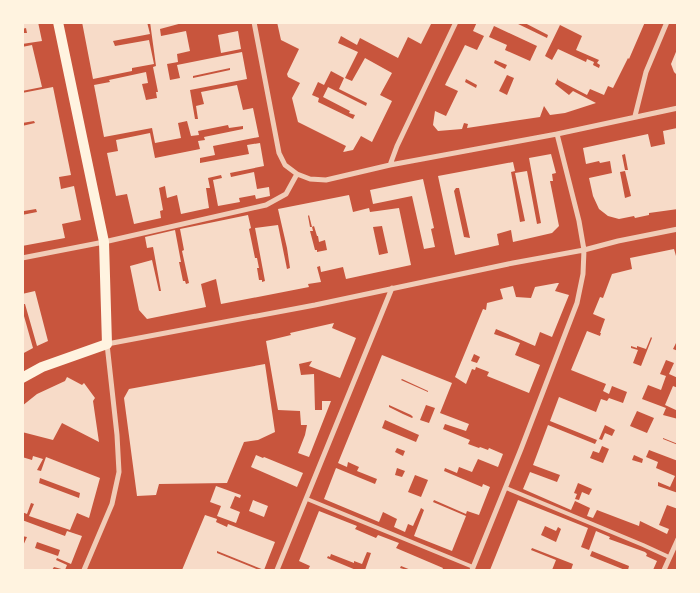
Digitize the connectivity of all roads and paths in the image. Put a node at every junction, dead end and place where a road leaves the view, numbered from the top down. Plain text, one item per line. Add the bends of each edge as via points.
1 (58, 22) edge
2 (254, 22) edge
3 (456, 22) edge
4 (667, 22) edge
5 (678, 108) edge
6 (635, 116) junction
7 (557, 134) junction
8 (390, 165) junction
9 (297, 174) junction
10 (678, 229) edge
11 (104, 242) junction
12 (584, 250) junction
13 (22, 258) edge
14 (392, 288) junction
15 (107, 344) junction
16 (22, 378) edge
17 (506, 488) junction
18 (307, 499) junction
19 (678, 539) edge
20 (669, 557) junction
21 (473, 569) edge
22 (84, 570) edge
23 (277, 570) edge
24 (664, 570) edge

1 - 11 main road
2 - 9 street via 279,153 285,165
3 - 8 street
4 - 6 street via 646,72
5 - 6 street
6 - 7 street
7 - 8 street
7 - 12 street
8 - 9 street via 326,180
9 - 11 street via 286,194 266,205
10 - 12 street
11 - 13 street
11 - 15 main road
12 - 14 street
12 - 17 street via 577,303
14 - 15 street
14 - 18 street
15 - 16 main road via 42,367
15 - 22 street via 119,472 112,504
17 - 20 lane
17 - 21 street
18 - 21 lane
18 - 23 street
19 - 20 street
20 - 24 street

